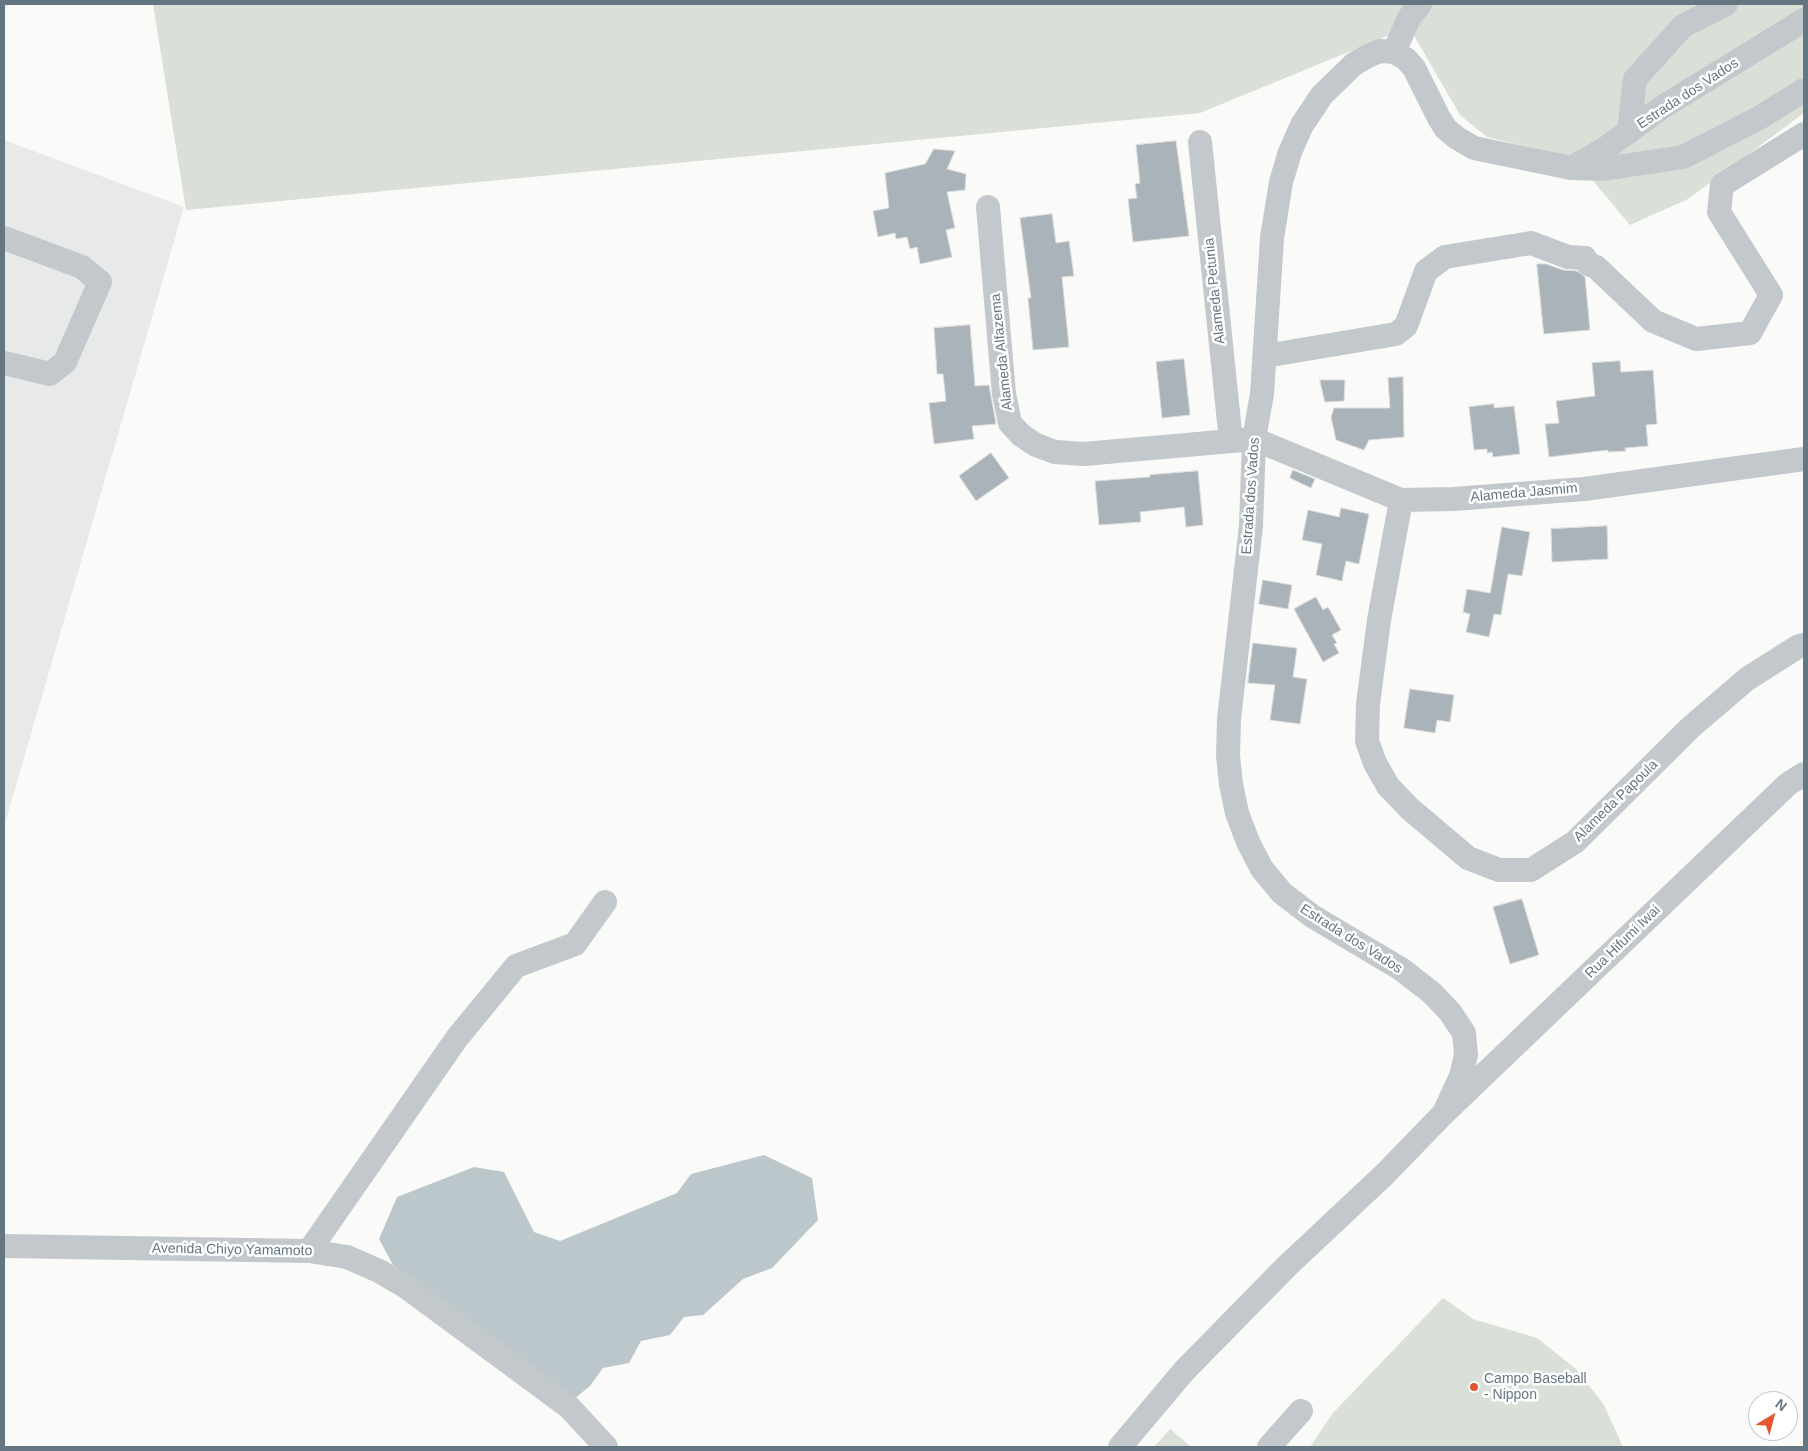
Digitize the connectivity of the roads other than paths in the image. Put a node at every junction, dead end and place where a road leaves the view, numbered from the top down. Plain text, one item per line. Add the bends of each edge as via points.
1 (1420, 4) edge
2 (1726, 4) edge
3 (1804, 20) edge
4 (1394, 52) junction
5 (1804, 90) edge
6 (1629, 132) junction
7 (1804, 134) edge
8 (1200, 142) dead end
9 (1572, 168) junction
10 (988, 207) dead end
11 (4, 238) edge
12 (1265, 356) junction
13 (4, 363) edge
14 (1242, 440) junction
15 (1804, 459) edge
16 (1401, 500) junction
17 (1804, 644) edge
18 (1804, 774) edge
19 (605, 902) dead end
20 (1444, 1113) junction
21 (4, 1246) edge
22 (310, 1251) junction
23 (1301, 1411) dead end
24 (606, 1447) edge
25 (1120, 1447) edge
26 (1269, 1447) edge

1 - 4 street
2 - 6 street via 1683,26 1635,80
3 - 6 street, Estrada dos Vados via 1661,108
4 - 9 street via 1414,68 1439,118 1456,138 1474,148
4 - 12 street, Estrada dos Vados via 1380,51 1368,56 1339,78 1322,95 1302,124 1290,152 1281,182 1272,238
5 - 9 street via 1759,118 1683,157 1603,169
6 - 9 street, Estrada dos Vados
7 - 12 street via 1722,185 1719,212 1771,296 1750,333 1696,339 1653,321 1585,258 1568,257 1531,243 1445,257 1426,271 1406,326 1396,334
8 - 14 street, Alameda Petunia
10 - 14 street, Alameda Alfazema via 1004,394 1010,423 1021,435 1055,452 1084,454
11 - 13 street via 82,267 100,282 65,362 50,374
12 - 14 street, Estrada dos Vados via 1262,394
14 - 16 street, Alameda Jasmim
14 - 20 street, Estrada dos Vados via 1251,526 1229,719 1228,756 1237,813 1262,869 1282,893 1312,916 1401,969 1450,1012 1464,1033 1466,1055 1461,1076
15 - 16 street, Alameda Jasmim via 1584,489
16 - 17 street, Alameda Papoula via 1379,620 1368,704 1367,741 1388,786 1409,808 1468,858 1499,870 1531,870 1575,842 1691,726 1747,678
18 - 20 street, Rua Hifumi Iwai via 1788,784
19 - 22 street via 575,944 516,966 457,1038
20 - 25 street, Rua Hifumi Iwai via 1385,1174 1286,1266 1184,1371
21 - 22 street, Avenida Chiyo Yamamoto
22 - 24 street, Avenida Chiyo Yamamoto via 347,1258 405,1286 570,1407
23 - 26 street

